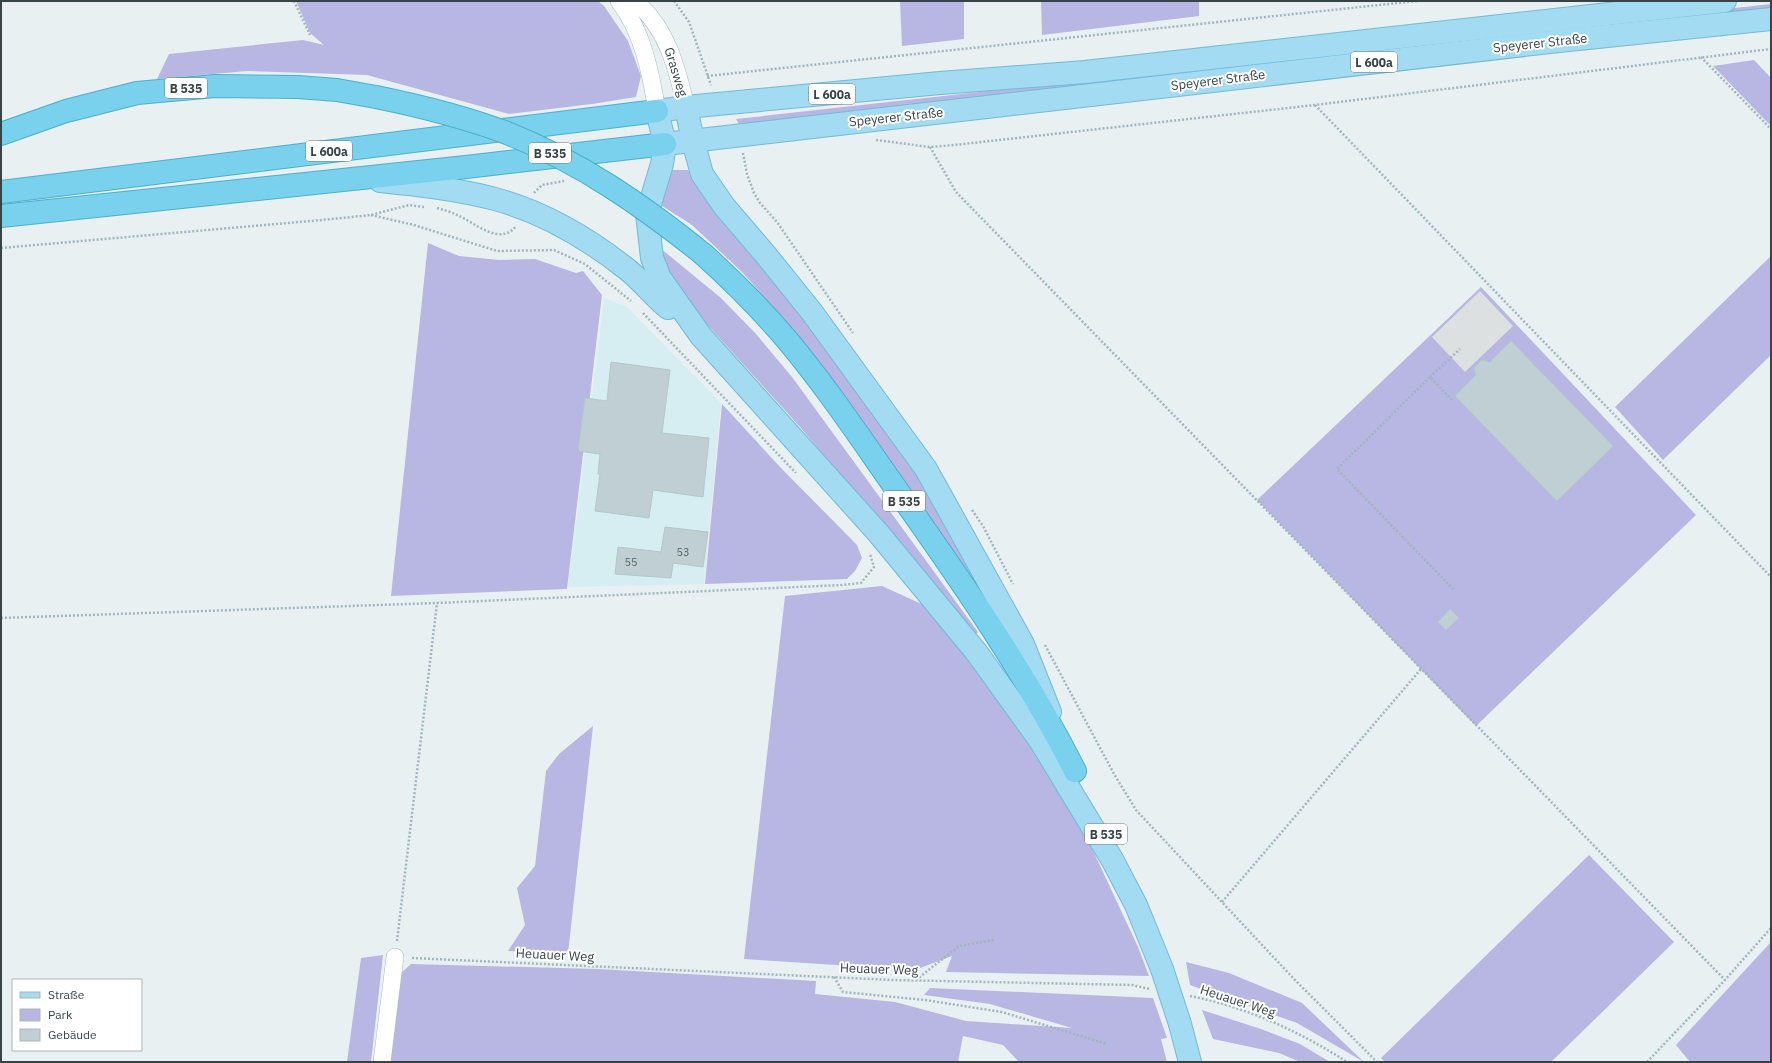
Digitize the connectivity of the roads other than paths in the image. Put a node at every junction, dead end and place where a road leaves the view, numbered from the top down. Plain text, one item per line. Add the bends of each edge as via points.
1 (619, 1) edge
2 (635, 1) edge
3 (1725, 1) edge
4 (1771, 19) edge
5 (686, 107) junction
6 (657, 111) junction
7 (1, 134) edge
8 (693, 141) junction
9 (665, 144) junction
10 (353, 178) junction
11 (1, 192) edge
12 (1, 216) edge
13 (701, 336) junction
14 (1075, 771) junction
15 (1133, 898) junction
16 (395, 957) road end
17 (382, 1062) edge
18 (1190, 1062) edge

1 - 6 street, Grasweg via 639,39 651,73
2 - 5 street, Grasweg via 655,23 668,45
3 - 5 main road, Speyerer Straße / L 600a via 1085,72
4 - 8 main road, Speyerer Straße / L 600a
5 - 6 main road, Speyerer Straße / L 600a
5 - 8 main road
6 - 9 main road
6 - 11 highway, L 600a
7 - 14 highway, B 535, bridge via 66,111 137,93 215,86 298,87 337,90 426,108 507,133 574,164 631,199 703,254 755,304 788,341 1012,657
8 - 9 main road, Speyerer Straße / L 600a
8 - 14 main road via 702,174 724,206 811,311 926,469 1023,644
9 - 10 highway, L 600a
9 - 13 main road via 648,214 652,258 660,278
10 - 12 highway, B 535
10 - 13 main road, B 535 via 463,191 519,207 572,232 608,256 629,271
13 - 15 main road, B 535 via 880,534 977,653 1042,742
14 - 15 main road, B 535 via 1114,850
15 - 18 main road, B 535, bridge via 1162,969
16 - 17 street

